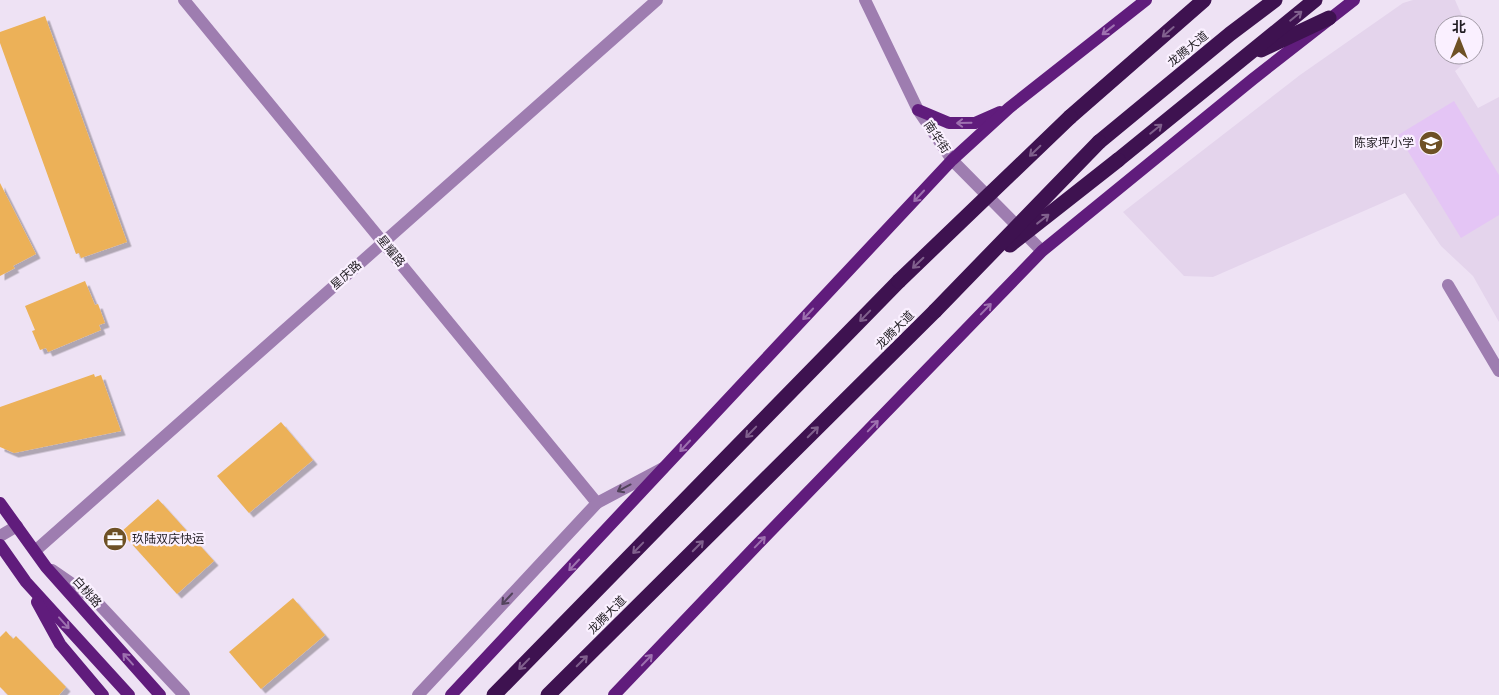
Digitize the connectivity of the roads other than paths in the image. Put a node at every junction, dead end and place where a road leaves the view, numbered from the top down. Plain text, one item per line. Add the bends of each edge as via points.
1 (184, 0) edge
2 (657, 0) edge
3 (865, 0) edge
4 (1146, 0) edge
5 (1204, 0) edge
6 (1275, 0) edge
7 (1315, 0) edge
8 (1354, 0) edge
9 (1329, 18) junction
10 (1243, 58) junction
11 (1009, 108) junction
12 (918, 110) junction
13 (952, 160) junction
14 (384, 242) junction
15 (1042, 251) junction
16 (964, 282) junction
17 (1448, 285) dead end
18 (1499, 371) edge
19 (667, 466) junction
20 (0, 502) edge
21 (597, 503) junction
22 (17, 526) junction
23 (0, 536) edge
24 (0, 545) edge
25 (35, 551) junction
26 (46, 567) junction
27 (26, 582) junction
28 (102, 695) edge
29 (129, 695) edge
30 (160, 695) edge
31 (184, 695) edge
32 (418, 695) edge
33 (451, 695) edge
34 (494, 695) edge
35 (548, 695) edge
36 (614, 695) edge

1 - 14 street, 星耀路
2 - 14 street, 星庆路
3 - 12 street, 南华街
4 -> 11 main road
5 -> 34 highway, 龙腾大道, bridge via 1070,117 899,281
6 - 16 highway, 龙腾大道, bridge via 1099,142
10 -> 7 highway
8 - 9 main road
9 - 10 highway
9 - 15 main road
16 -> 10 highway, bridge
11 -> 12 main road via 975,123 949,123
11 - 13 main road
12 - 13 street, 南华街
13 - 15 street, 南华街
13 -> 19 main road
14 - 21 street, 星耀路
14 - 25 street, 星庆路
36 -> 15 main road
35 -> 16 highway, 龙腾大道, bridge
17 - 18 street
19 -> 21 street
19 -> 33 main road
20 - 22 main road, 白桃路
21 -> 32 street
22 - 23 street
22 - 25 main road, 白桃路
24 - 27 main road
25 - 26 main road, 白桃路
30 -> 26 main road, 白桃路
26 - 31 street via 94,599
27 - 28 main road via 60,644
27 -> 29 main road

